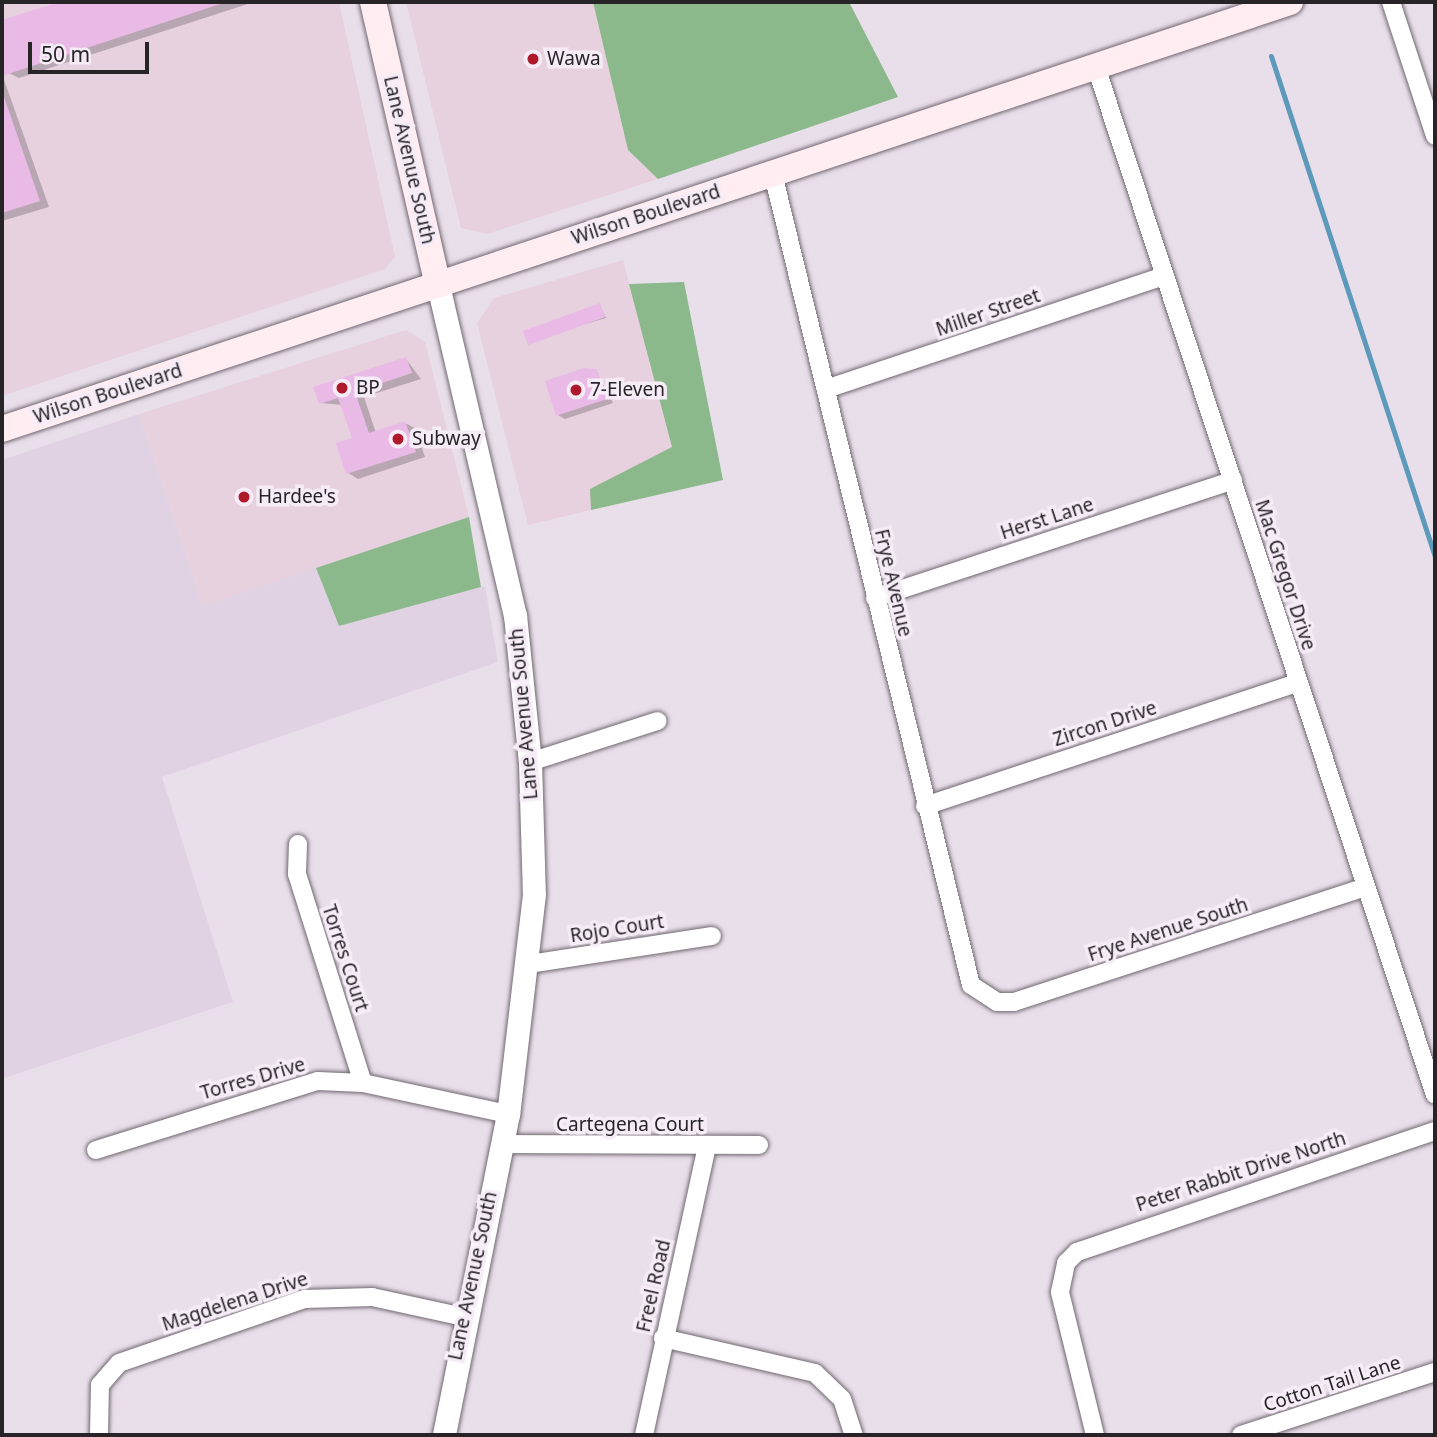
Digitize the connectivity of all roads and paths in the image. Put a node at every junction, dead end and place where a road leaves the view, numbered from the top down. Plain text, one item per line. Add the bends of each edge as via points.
1 (373, 2) edge
2 (1290, 2) edge
3 (1391, 2) edge
4 (1096, 67) junction
5 (1435, 136) edge
6 (773, 174) junction
7 (1164, 276) junction
8 (438, 285) junction
9 (826, 389) junction
10 (2, 429) edge
11 (1233, 480) junction
12 (875, 598) junction
13 (1298, 683) junction
14 (658, 721) dead end
15 (530, 762) junction
16 (925, 806) junction
17 (298, 844) dead end
18 (1366, 887) junction
19 (712, 936) dead end
20 (529, 964) junction
21 (983, 997) joint
22 (363, 1083) junction
23 (1435, 1095) edge
24 (508, 1114) junction
25 (1435, 1130) edge
26 (501, 1144) junction
27 (759, 1145) dead end
28 (707, 1146) junction
29 (96, 1150) dead end
30 (464, 1317) junction
31 (663, 1339) junction
32 (1435, 1372) edge
33 (99, 1435) edge
34 (444, 1435) edge
35 (644, 1435) edge
36 (854, 1435) edge
37 (1095, 1435) edge
38 (1241, 1435) edge

1 - 8 main road, Lane Avenue South
2 - 4 main road, Wilson Boulevard
3 - 5 street
4 - 6 main road, Wilson Boulevard
4 - 7 street, Mac Gregor Drive
6 - 8 main road, Wilson Boulevard
6 - 9 street, Frye Avenue
7 - 9 street, Miller Street
7 - 11 street, Mac Gregor Drive
8 - 10 main road, Wilson Boulevard
8 - 15 street, Lane Avenue South via 515,615
9 - 12 street, Frye Avenue
11 - 12 street, Herst Lane
11 - 13 street, Mac Gregor Drive
12 - 16 street, Frye Avenue
13 - 16 street, Zircon Drive
13 - 18 street, Mac Gregor Drive
14 - 15 street
15 - 20 street, Lane Avenue South
16 - 21 street, Frye Avenue via 963,968
17 - 22 street, Torres Court via 297,874
18 - 21 street, Frye Avenue South via 1014,1002
18 - 23 street, Mac Gregor Drive
19 - 20 street, Rojo Court
20 - 24 street, Lane Avenue South
22 - 24 street, Torres Drive
22 - 29 street, Torres Drive via 300,1084
24 - 26 street, Lane Avenue South
25 - 37 street, Peter Rabbit Drive North via 1090,1244 1066,1264 1060,1292
26 - 28 street, Cartegena Court
26 - 30 street, Lane Avenue South
27 - 28 street, Cartegena Court
28 - 31 street, Freel Road
30 - 33 street, Magdelena Drive via 372,1297 327,1295 136,1356 108,1373 95,1404
30 - 34 street, Lane Avenue South
31 - 35 street, Freel Road
31 - 36 street via 815,1373 842,1399
32 - 38 street, Cotton Tail Lane

